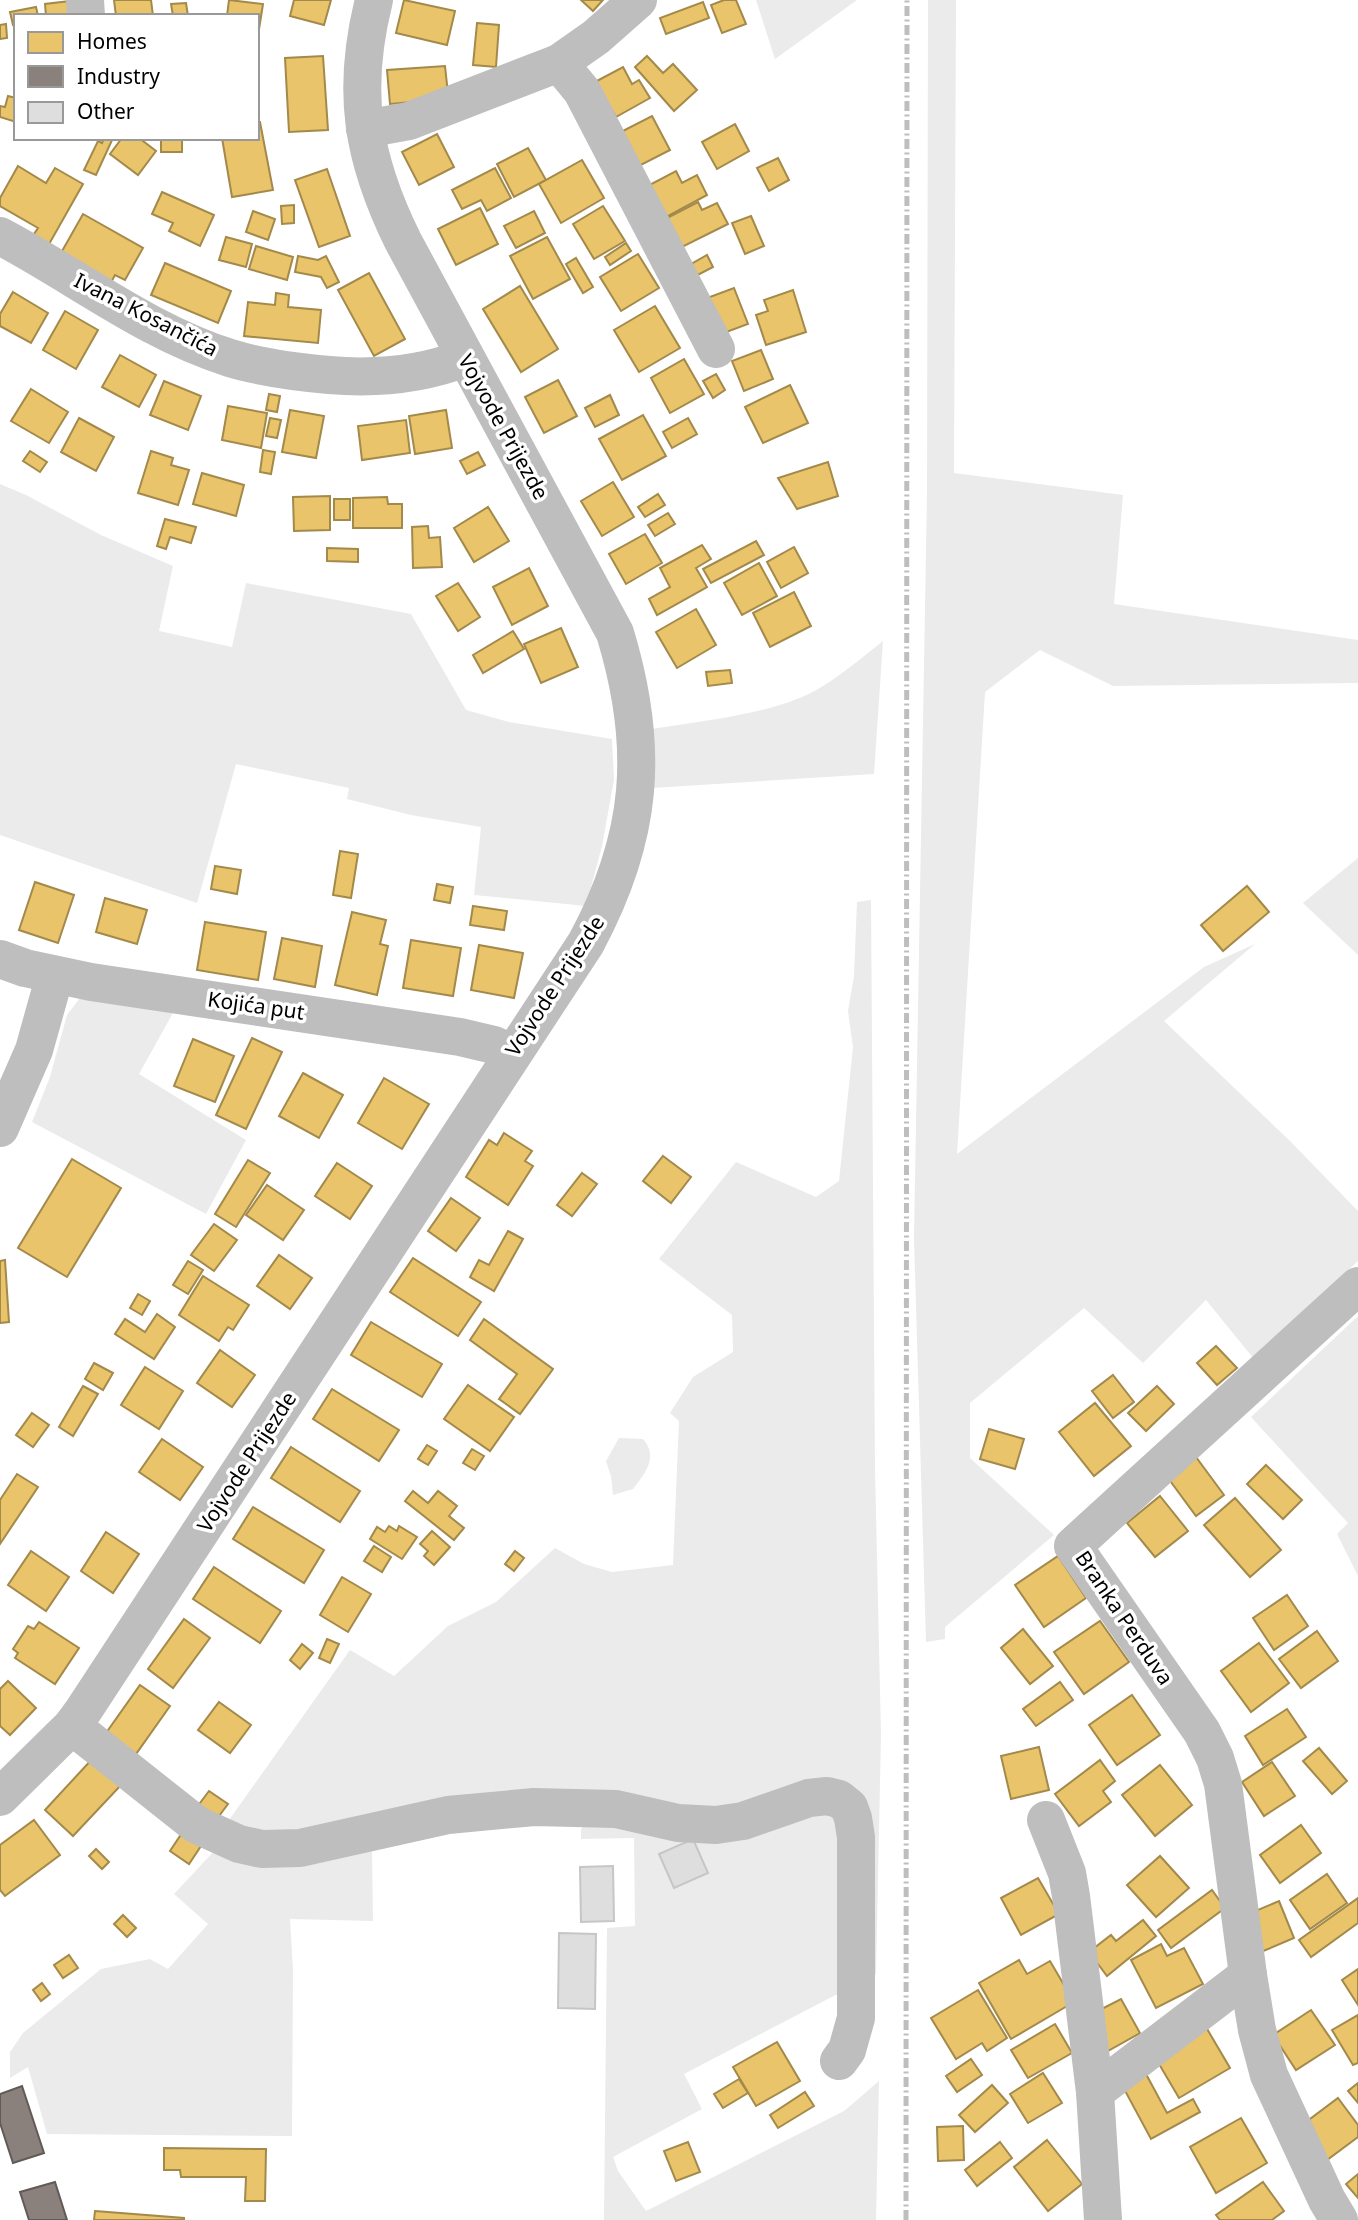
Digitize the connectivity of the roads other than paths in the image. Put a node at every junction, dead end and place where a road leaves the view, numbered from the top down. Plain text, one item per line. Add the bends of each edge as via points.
1 (374, 0) edge
2 (638, 0) edge
3 (559, 63) junction
4 (365, 129) junction
5 (0, 236) edge
6 (716, 349) dead end
7 (465, 358) junction
8 (0, 960) edge
9 (55, 975) junction
10 (512, 1053) junction
11 (0, 1128) edge
12 (1358, 1286) edge
13 (72, 1726) junction
14 (0, 1797) edge
15 (1046, 1820) dead end
16 (1248, 1975) junction
17 (839, 2061) dead end
18 (1096, 2092) junction
19 (1103, 2220) edge
20 (1339, 2220) edge

1 - 4 street, Vojvode Prijezde via 362,59
2 - 3 street
3 - 4 street via 409,121
3 - 6 street via 582,91
4 - 7 street, Vojvode Prijezde via 386,207
5 - 7 street, Ivana Kosančića via 138,316 230,358 271,368 364,377 439,369
7 - 10 street, Vojvode Prijezde via 615,633 636,729 638,773 632,815 607,905
8 - 9 street, Kojića put
9 - 10 street, Kojića put via 460,1037
9 - 11 street via 34,1050
10 - 13 street, Vojvode Prijezde
12 - 16 street, Branka Perduva via 1073,1546 1202,1732 1215,1758 1223,1784
13 - 14 street, Vojvode Prijezde
13 - 17 street via 197,1825 262,1849 300,1848 476,1811 616,1809 678,1823 716,1825 743,1821 809,1798 839,1799 849,1807 856,1837 856,2018
15 - 18 street via 1067,1873
16 - 18 street
16 - 20 street, Branka Perduva via 1269,2075
18 - 19 street

